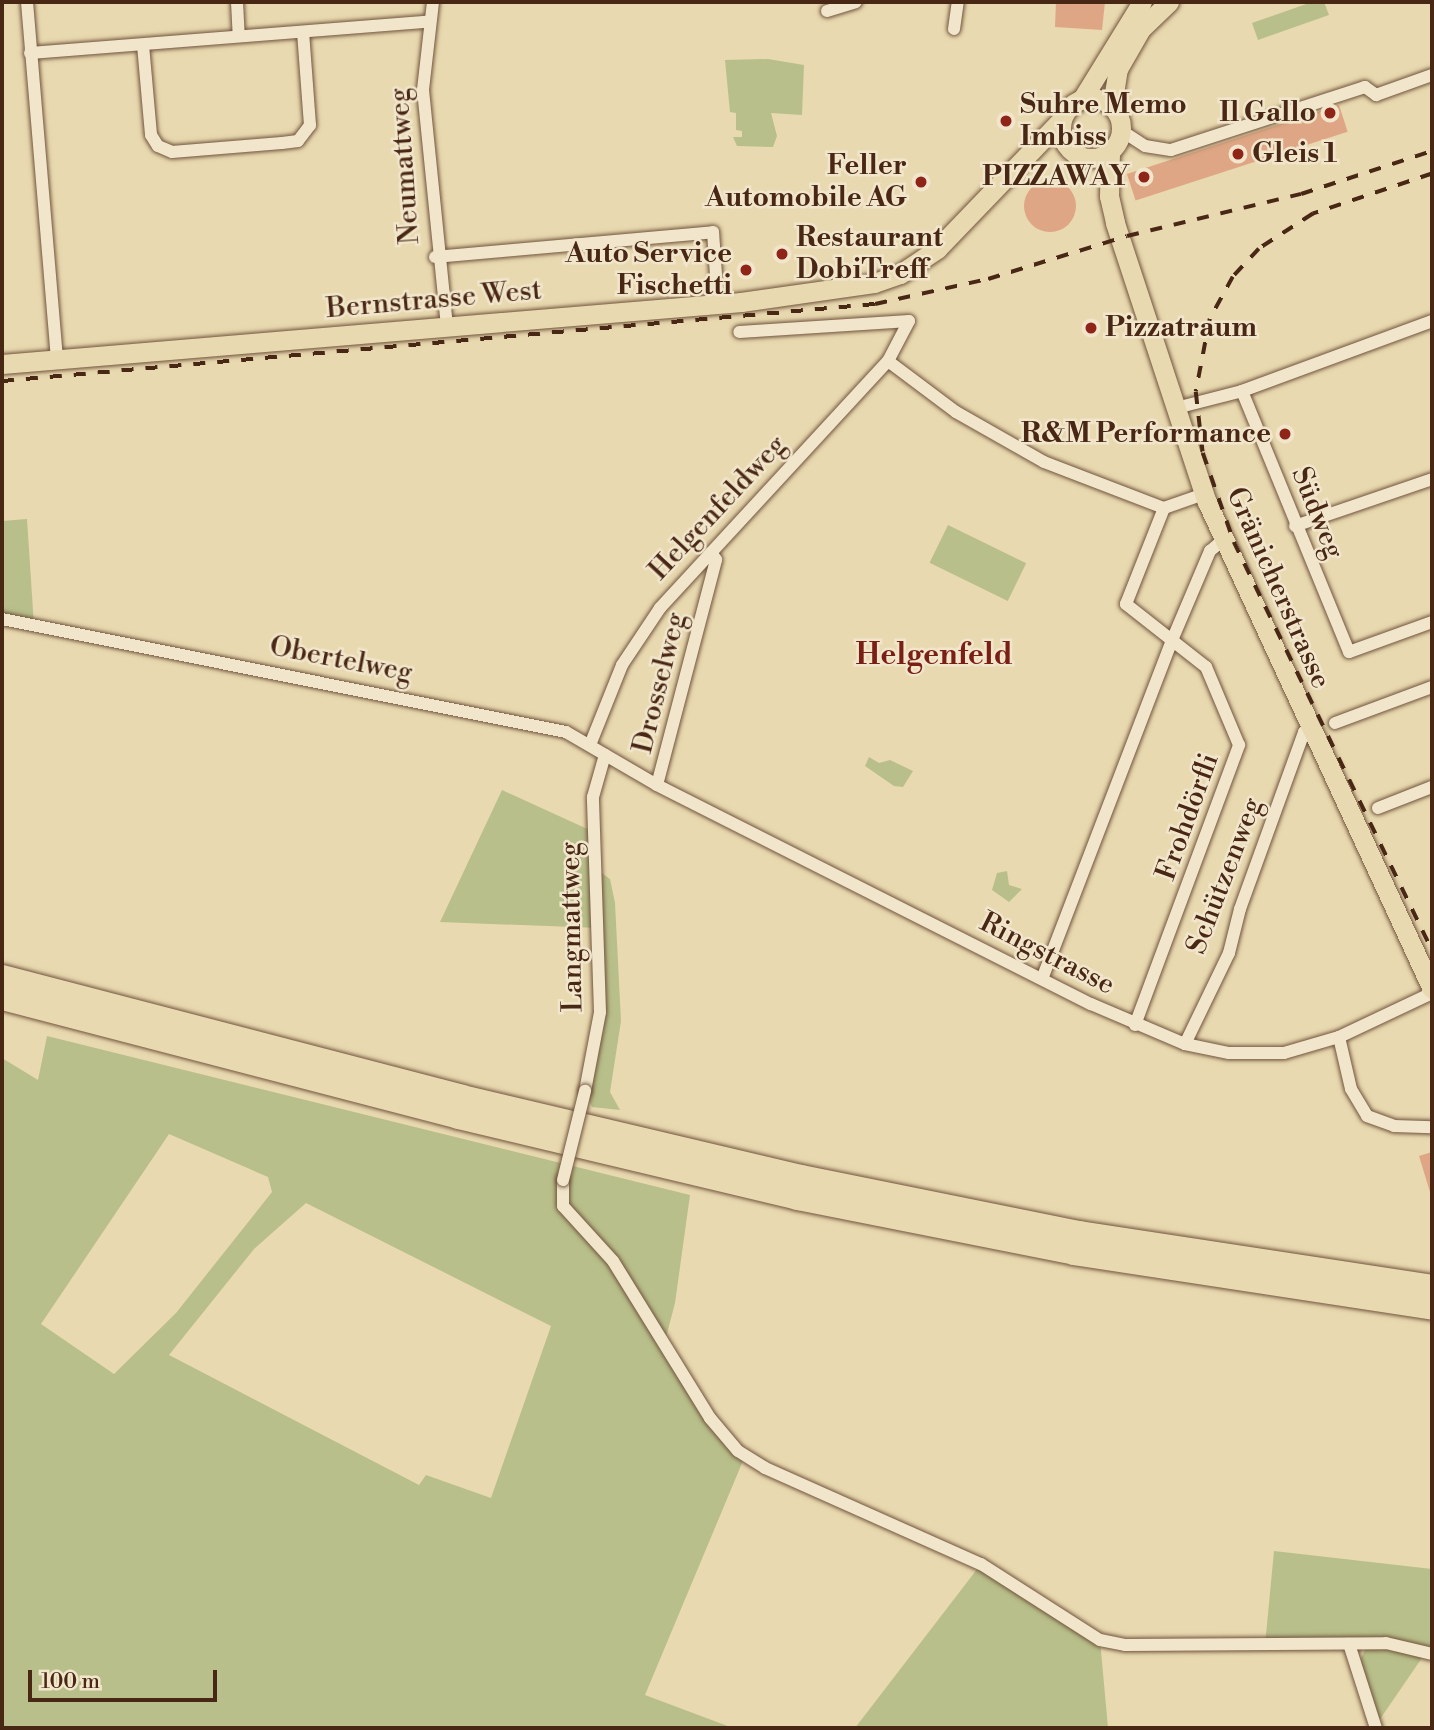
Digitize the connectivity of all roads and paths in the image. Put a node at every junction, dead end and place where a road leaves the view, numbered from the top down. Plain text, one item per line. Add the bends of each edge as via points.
1 (27, 2) edge
2 (237, 2) edge
3 (433, 2) edge
4 (856, 2) edge
5 (958, 2) edge
6 (1168, 2) edge
7 (1135, 6) edge
8 (827, 11) dead end
9 (427, 22) junction
10 (954, 29) dead end
11 (303, 32) junction
12 (239, 37) junction
13 (143, 45) junction
14 (30, 53) junction
15 (1432, 75) edge
16 (1082, 99) junction
17 (1112, 106) junction
18 (1062, 119) junction
19 (1122, 131) junction
20 (1110, 152) junction
21 (1031, 153) junction
22 (1076, 153) junction
23 (1109, 196) junction
24 (436, 257) junction
25 (718, 304) junction
26 (1432, 321) edge
27 (446, 327) junction
28 (739, 332) dead end
29 (57, 360) junction
30 (888, 361) junction
31 (2, 365) edge
32 (1242, 391) junction
33 (1176, 408) junction
34 (1432, 479) edge
35 (1204, 494) junction
36 (1164, 508) junction
37 (1295, 526) junction
38 (1222, 541) junction
39 (710, 552) junction
40 (2, 619) edge
41 (1432, 622) edge
42 (1173, 638) junction
43 (1432, 687) edge
44 (1335, 723) dead end
45 (1311, 726) junction
46 (590, 745) junction
47 (605, 755) junction
48 (657, 785) junction
49 (1432, 787) edge
50 (1378, 808) dead end
51 (2, 976) edge
52 (1042, 979) junction
53 (1432, 991) edge
54 (2, 998) edge
55 (1135, 1025) junction
56 (1339, 1037) junction
57 (1185, 1044) junction
58 (1432, 1127) edge
59 (1432, 1286) edge
60 (1432, 1308) edge
61 (1349, 1644) junction
62 (1432, 1654) edge
63 (1376, 1728) edge

1 - 14 street
2 - 12 street
3 - 9 street, Neumattweg
4 - 8 street
5 - 10 street
6 - 17 main road via 1141,29 1118,69
7 - 16 main road
9 - 11 street
9 - 24 street, Neumattweg via 423,90
11 - 12 street
11 - 13 street via 310,125 298,141 282,144 172,152 158,146 151,135
12 - 13 street
13 - 14 street
14 - 29 street
15 - 19 street via 1376,94 1364,86 1161,149
16 - 17 main road via 1098,99
16 - 18 main road
17 - 19 main road
18 - 21 main road, Bernstrasse West
18 - 22 main road
19 - 20 main road
20 - 22 main road
20 - 23 main road, Gränicherstrasse
21 - 22 main road
21 - 25 main road, Bernstrasse West via 955,233 900,274 862,285
22 - 23 main road, Gränicherstrasse
23 - 33 main road, Gränicherstrasse via 1137,300
24 - 25 street via 713,232
24 - 27 street, Neumattweg
25 - 27 main road, Bernstrasse West
26 - 32 street
27 - 29 main road, Bernstrasse West
28 - 30 street, Helgenfeldweg via 909,321
29 - 31 main road, Bernstrasse West
30 - 36 street via 956,412 1035,458
30 - 39 street, Helgenfeldweg
32 - 33 street
32 - 37 street, Südweg
33 - 35 main road, Gränicherstrasse
34 - 37 street
35 - 36 street
35 - 38 main road, Gränicherstrasse
36 - 42 street, Frohdörfli via 1126,604
37 - 41 street, Südweg via 1349,652
38 - 42 street via 1210,551
38 - 45 main road, Gränicherstrasse
39 - 46 street, Helgenfeldweg via 638,639
39 - 48 street, Drosselweg via 716,559
40 - 46 street, Obertelweg via 535,723
42 - 52 street
42 - 55 street, Frohdörfli via 1206,667 1240,745
43 - 44 street
45 - 53 main road, Gränicherstrasse
45 - 57 street, Schützenweg via 1304,732 1228,953
46 - 47 street, Obertelweg
47 - 48 street, Obertelweg
47 - 61 street, Langmattweg, bridge via 593,797 600,1012 563,1180 563,1206 613,1261 710,1418 755,1462 979,1562 1100,1640 1125,1645
48 - 52 street, Ringstrasse
49 - 50 street
51 - 59 highway via 462,1096 801,1176 1079,1232
52 - 55 street, Ringstrasse
53 - 56 street, Ringstrasse
54 - 60 highway via 458,1118 797,1198 1087,1255
55 - 57 street, Ringstrasse
56 - 57 street, Ringstrasse via 1266,1055
56 - 58 street via 1361,1109 1386,1124
61 - 62 street via 1409,1646
61 - 63 street

